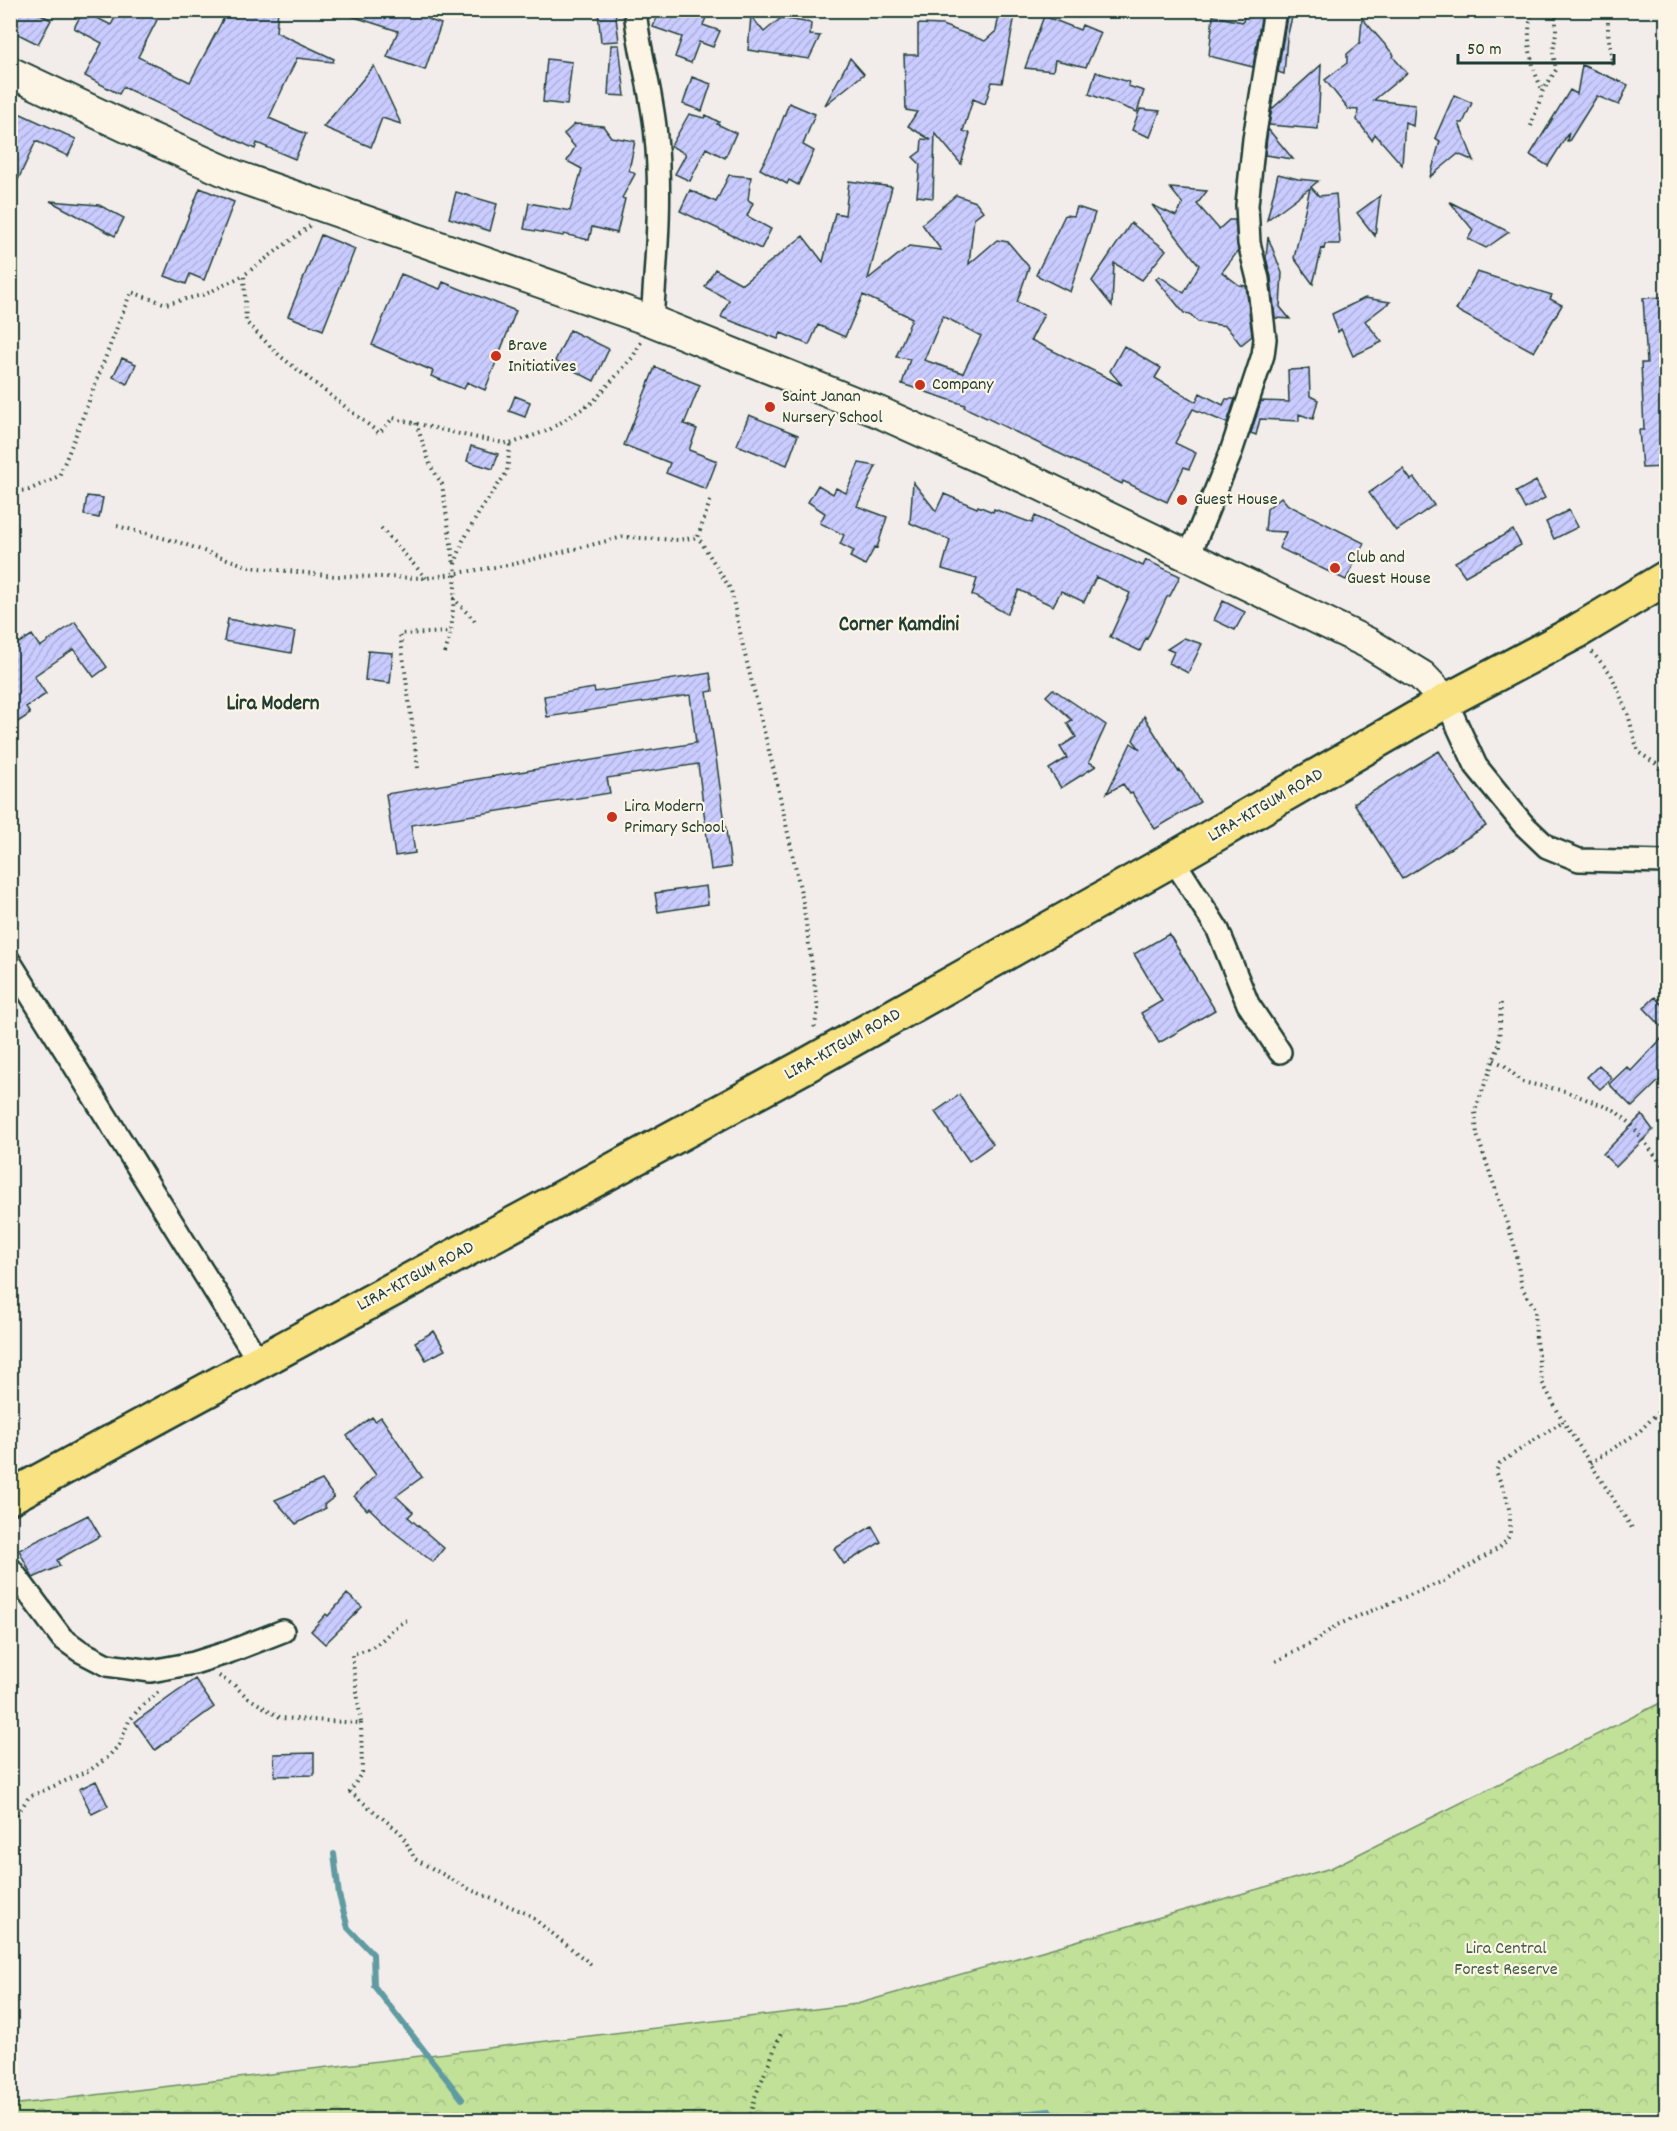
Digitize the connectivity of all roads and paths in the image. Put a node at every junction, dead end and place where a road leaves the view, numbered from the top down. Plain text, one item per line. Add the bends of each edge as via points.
1 (635, 10) edge
2 (1275, 10) edge
3 (1533, 10) edge
4 (1556, 10) edge
5 (1608, 10) edge
6 (1613, 68) dead end
7 (10, 72) edge
8 (1543, 92) junction
9 (1531, 126) dead end
10 (332, 210) junction
11 (244, 274) junction
12 (652, 321) junction
13 (416, 423) junction
14 (510, 444) junction
15 (10, 492) edge
16 (711, 501) dead end
17 (117, 526) dead end
18 (381, 528) dead end
19 (698, 537) junction
20 (1189, 556) junction
21 (455, 564) junction
22 (456, 574) junction
23 (427, 578) junction
24 (1666, 578) edge
25 (453, 598) junction
26 (475, 621) dead end
27 (451, 632) junction
28 (1576, 632) junction
29 (445, 653) dead end
30 (1446, 701) junction
31 (418, 768) dead end
32 (1666, 776) edge
33 (1173, 859) junction
34 (1666, 862) edge
35 (10, 962) edge
36 (1501, 1003) dead end
37 (1280, 1052) dead end
38 (1494, 1059) junction
39 (806, 1066) junction
40 (1666, 1170) edge
41 (259, 1362) junction
42 (1666, 1404) edge
43 (1563, 1421) junction
44 (1590, 1463) junction
45 (10, 1497) edge
46 (1632, 1528) dead end
47 (10, 1568) edge
48 (410, 1619) dead end
49 (284, 1631) dead end
50 (1276, 1661) dead end
51 (194, 1662) junction
52 (162, 1689) dead end
53 (362, 1723) junction
54 (10, 1824) edge
55 (593, 1966) dead end
56 (782, 2031) dead end
57 (749, 2121) edge

1 - 12 street via 659,174
2 - 20 street via 1247,205 1249,243 1264,329 1263,355 1230,455
3 - 8 path via 1529,23 1532,62
4 - 8 path via 1556,70
5 - 6 path
7 - 10 street via 225,171
8 - 9 path
10 - 11 path
10 - 12 street
11 - 13 path via 246,322 280,356 379,433 393,418
11 - 15 path via 206,294 166,304 131,292 59,476 28,490
12 - 14 path via 633,357 593,402 549,430
12 - 20 street via 880,413
13 - 14 path
13 - 21 path via 431,467 442,484
14 - 21 path via 507,472 480,510
16 - 19 path
17 - 23 path via 249,567 335,576
18 - 23 path
19 - 22 path via 623,537
19 - 39 path via 731,590 803,902 818,1009
20 - 30 street via 1368,643 1422,676
21 - 22 path
22 - 23 path
22 - 25 path
24 - 28 main road, LIRA-KITGUM ROAD
25 - 26 path
25 - 27 path
27 - 29 path
27 - 31 path via 400,634
28 - 30 main road, LIRA-KITGUM ROAD
28 - 32 path via 1611,674 1638,752
30 - 33 main road, LIRA-KITGUM ROAD
30 - 34 street via 1476,766 1523,825 1547,847 1579,860
33 - 37 street via 1218,930 1248,1004
33 - 39 main road, LIRA-KITGUM ROAD
35 - 41 street
36 - 38 path via 1499,1045
38 - 40 path via 1522,1083 1564,1091 1614,1110 1630,1122
38 - 43 path via 1475,1111 1477,1136 1514,1244 1522,1288 1535,1308 1542,1382
39 - 41 main road, LIRA-KITGUM ROAD
41 - 45 main road, LIRA-KITGUM ROAD
42 - 44 path via 1639,1432
43 - 44 path
43 - 50 path via 1500,1463 1496,1471 1507,1498 1510,1533 1499,1548 1446,1580 1337,1625
44 - 46 path
47 - 51 street via 62,1638 107,1665 151,1671
48 - 53 path via 399,1623 371,1648 352,1655
49 - 51 street
51 - 53 path via 281,1718
52 - 54 path via 129,1721 119,1745 107,1758 90,1770 29,1797
53 - 55 path via 362,1772 350,1792 401,1833 415,1859 471,1890 528,1914
56 - 57 path

